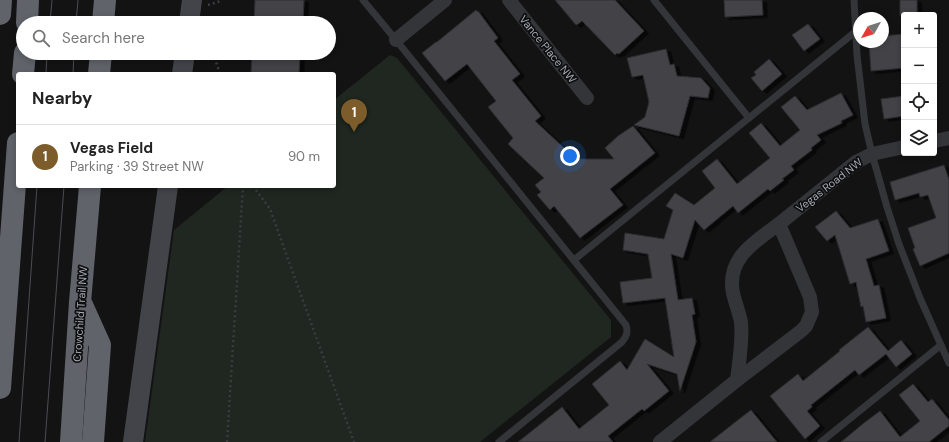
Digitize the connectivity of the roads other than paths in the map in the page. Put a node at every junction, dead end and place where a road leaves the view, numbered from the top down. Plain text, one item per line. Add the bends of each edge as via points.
1 (1, 0) edge
2 (28, 0) edge
3 (105, 0) edge
4 (363, 0) edge
5 (446, 0) edge
6 (509, 0) edge
7 (654, 0) edge
8 (854, 0) edge
9 (199, 3) edge
10 (854, 12) edge
11 (0, 14) edge
12 (27, 16) edge
13 (104, 16) edge
14 (192, 16) edge
15 (853, 34) edge
16 (396, 40) junction
17 (856, 48) edge
18 (24, 60) edge
19 (100, 60) edge
20 (184, 60) edge
21 (23, 72) edge
22 (99, 72) edge
23 (182, 72) edge
24 (588, 98) dead end
25 (749, 118) junction
26 (949, 138) edge
27 (937, 140) edge
28 (901, 148) edge
29 (872, 154) junction
30 (16, 170) edge
31 (90, 188) edge
32 (168, 188) edge
33 (780, 224) junction
34 (574, 260) junction
35 (80, 302) junction
36 (941, 345) junction
37 (949, 363) edge
38 (737, 380) junction
39 (0, 388) edge
40 (71, 442) edge
41 (93, 442) edge
42 (133, 442) edge
43 (499, 442) edge
44 (660, 442) edge
45 (821, 442) edge

1 - 11 highway
2 - 12 highway
3 - 13 highway
4 - 16 lane
5 - 16 street
6 - 24 street, Vance Place NW
7 - 25 lane
8 - 10 lane
9 - 14 street
15 - 25 lane
16 - 34 lane
17 - 29 lane
18 - 21 highway
19 - 22 highway
20 - 23 street
25 - 34 lane
26 - 27 street
28 - 29 street, Vegas Road NW
29 - 33 street, Vegas Road NW via 856,162
29 - 36 lane via 899,244
30 - 39 highway
31 - 35 highway, Crowchild Trail NW
32 - 42 street
33 - 38 street, Vegas Road NW via 746,250 735,267 732,291 741,322
33 - 38 street via 810,297 812,312 801,331
34 - 43 lane via 626,325 626,337
35 - 40 highway, Crowchild Trail NW
35 - 41 highway via 100,345
36 - 37 lane
36 - 45 lane
38 - 44 street

